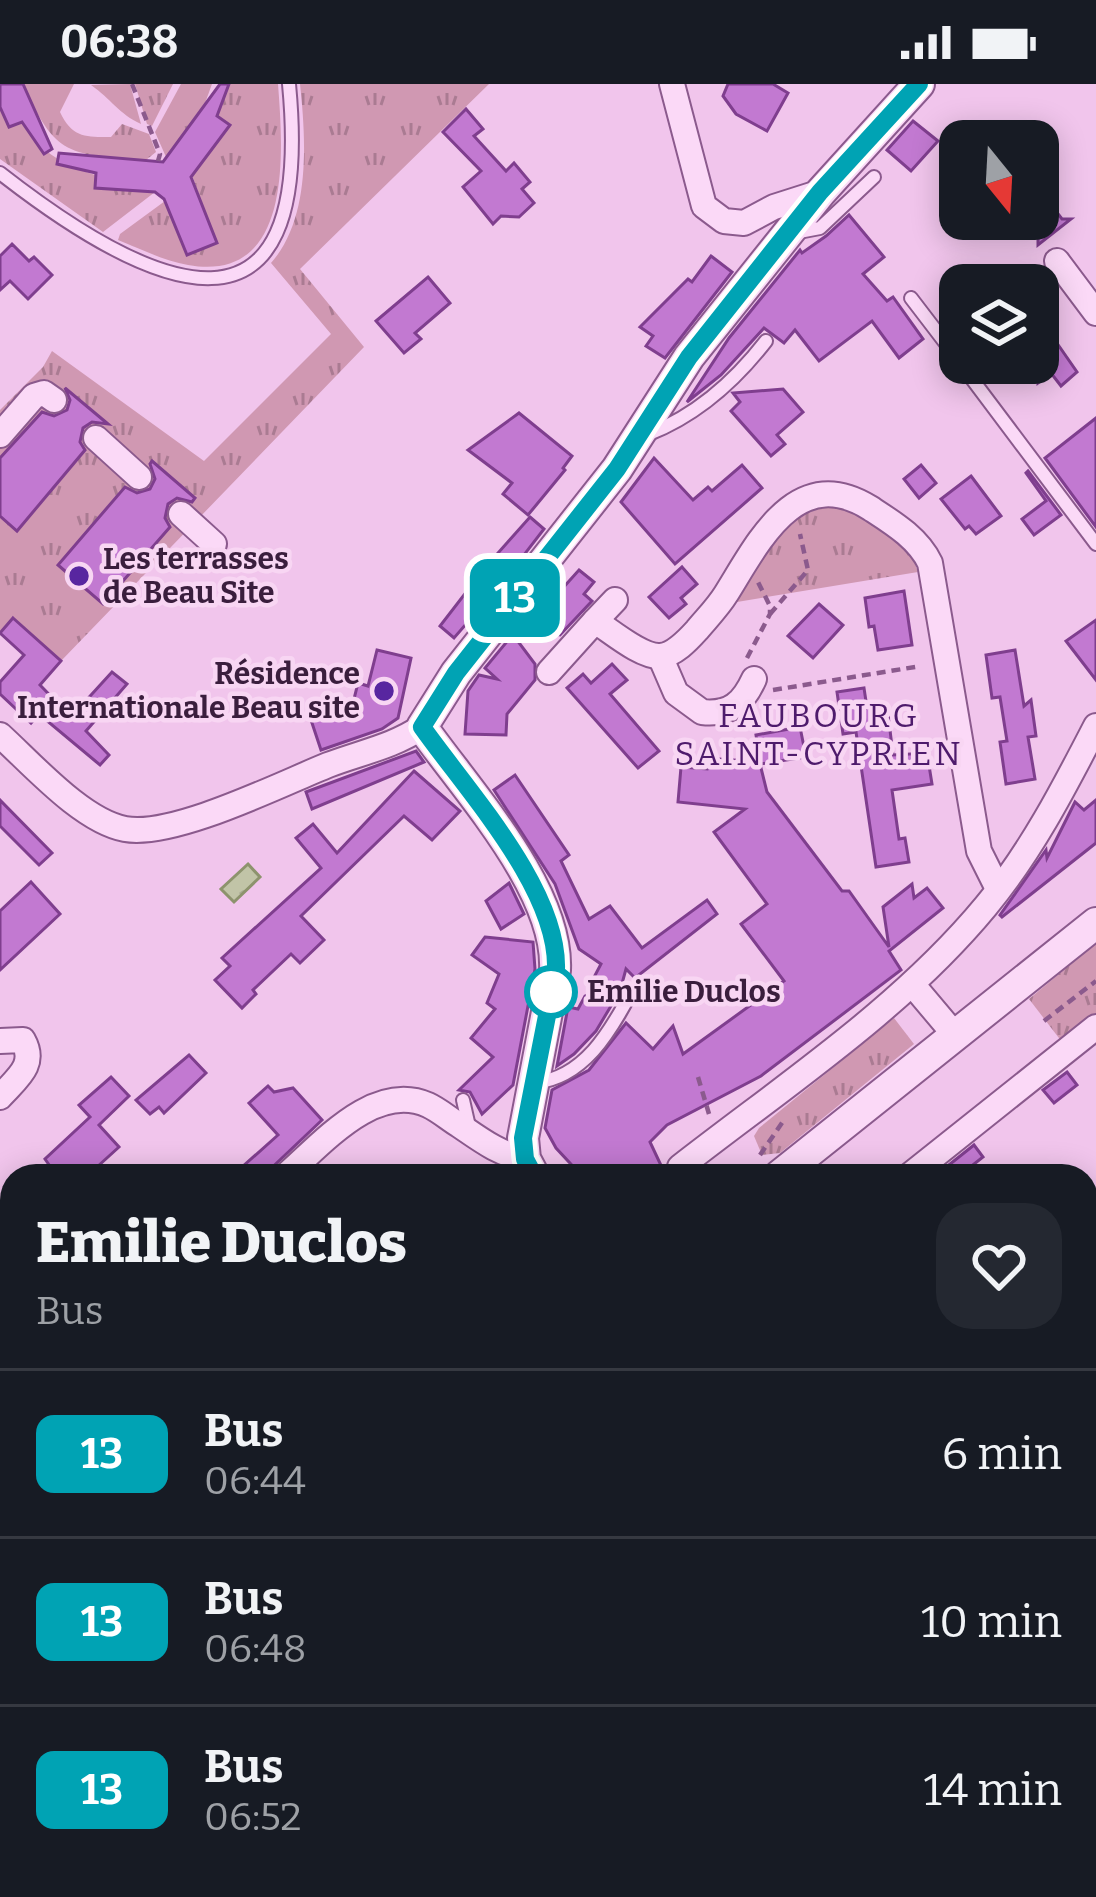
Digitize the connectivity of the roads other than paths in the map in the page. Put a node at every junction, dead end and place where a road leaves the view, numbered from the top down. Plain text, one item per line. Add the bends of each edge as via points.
1 (289, 84) edge
2 (672, 84) edge
3 (919, 84) edge
4 (0, 172) edge
5 (874, 177) dead end
6 (820, 192) junction
7 (786, 234) junction
8 (1057, 261) dead end
9 (911, 298) dead end
10 (1096, 313) edge
11 (939, 335) edge
12 (766, 341) dead end
13 (976, 384) edge
14 (54, 400) dead end
15 (0, 436) edge
16 (96, 438) dead end
17 (637, 439) junction
18 (139, 477) dead end
19 (181, 514) dead end
20 (214, 544) dead end
21 (1096, 544) edge
22 (615, 600) dead end
23 (595, 622) junction
24 (660, 656) junction
25 (549, 672) dead end
26 (754, 679) road end
27 (1096, 726) edge
28 (422, 727) junction
29 (0, 735) edge
30 (998, 889) junction
31 (1096, 923) edge
32 (912, 984) junction
33 (632, 992) dead end
34 (1096, 1027) edge
35 (955, 1035) junction
36 (0, 1042) edge
37 (533, 1084) junction
38 (0, 1097) edge
39 (463, 1100) dead end
40 (470, 1132) junction
41 (819, 1143) junction
42 (299, 1164) edge
43 (521, 1164) edge
44 (528, 1164) edge
45 (684, 1164) edge
46 (794, 1164) edge
47 (806, 1164) edge
48 (924, 1164) edge

1 - 4 lane via 292,164 281,225 268,250 237,273 166,273 74,227
2 - 6 street via 704,206 724,221 744,223
3 - 6 street
5 - 7 lane via 820,228
6 - 7 street
7 - 17 street via 689,357
8 - 10 street
9 - 11 lane
12 - 17 lane via 739,376 693,411
13 - 21 lane
14 - 15 street via 34,396
16 - 18 street
17 - 28 street
19 - 20 street
22 - 23 street
23 - 24 street
23 - 25 street
24 - 26 street via 676,693 702,712 730,709
24 - 30 street via 690,637 753,570 777,516 831,495 862,503 925,551 979,851
27 - 30 street via 1040,831
28 - 29 street via 395,745 202,815 135,830 88,812
28 - 37 street via 550,920 556,970
30 - 32 street
31 - 35 street
32 - 35 street
32 - 45 street
33 - 37 lane via 605,1040 559,1081
34 - 48 street
35 - 41 street
36 - 38 street via 22,1040 29,1052 27,1067
37 - 44 street via 523,1138
39 - 40 lane
40 - 42 street via 428,1105 389,1102 350,1120
40 - 43 street
41 - 46 street
41 - 47 street

